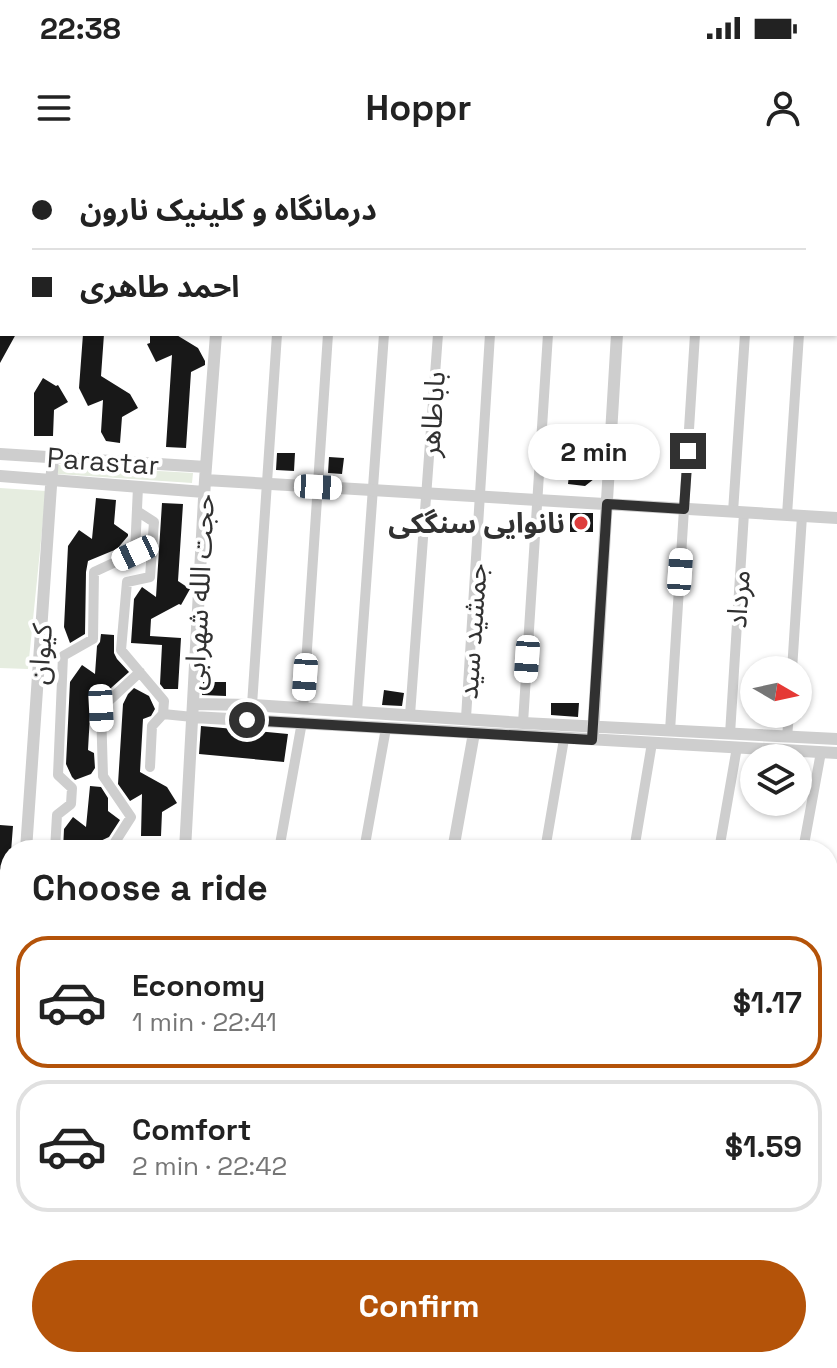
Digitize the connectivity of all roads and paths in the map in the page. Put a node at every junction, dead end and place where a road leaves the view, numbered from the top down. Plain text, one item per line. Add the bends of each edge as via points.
1 (216, 336) edge
2 (277, 336) edge
3 (328, 336) edge
4 (384, 336) edge
5 (438, 336) edge
6 (490, 336) edge
7 (548, 336) edge
8 (617, 336) edge
9 (695, 336) edge
10 (745, 336) edge
11 (799, 336) edge
12 (0, 454) edge
13 (53, 457) junction
14 (0, 476) edge
15 (51, 480) junction
16 (205, 480) junction
17 (267, 483) junction
18 (138, 487) junction
19 (318, 487) junction
20 (373, 490) junction
21 (427, 493) junction
22 (480, 497) junction
23 (537, 500) junction
24 (607, 504) junction
25 (684, 509) junction
26 (137, 511) junction
27 (738, 512) junction
28 (787, 515) junction
29 (802, 516) junction
30 (837, 518) edge
31 (793, 656) edge
32 (140, 672) junction
33 (193, 704) junction
34 (252, 705) junction
35 (303, 709) junction
36 (357, 711) junction
37 (163, 714) junction
38 (410, 715) junction
39 (193, 717) junction
40 (466, 718) junction
41 (302, 722) junction
42 (523, 723) junction
43 (593, 726) junction
44 (386, 728) junction
45 (788, 728) edge
46 (670, 731) junction
47 (474, 733) junction
48 (730, 734) junction
49 (787, 737) junction
50 (564, 739) junction
51 (837, 739) edge
52 (592, 740) junction
53 (652, 743) junction
54 (737, 747) junction
55 (821, 752) junction
56 (837, 753) edge
57 (150, 767) dead end
58 (27, 840) edge
59 (56, 840) edge
60 (116, 840) edge
61 (186, 840) edge
62 (281, 840) edge
63 (366, 840) edge
64 (455, 840) edge
65 (547, 840) edge
66 (636, 840) edge
67 (721, 840) edge
68 (805, 840) edge

1 - 16 street, حجت الله شهرابی
2 - 17 street
3 - 19 street
4 - 20 street
5 - 21 street, باباطاهر
6 - 22 street, جمشید سید
7 - 23 street
8 - 24 street
9 - 25 street
10 - 27 street, مرداد
11 - 28 street
12 - 13 street, Parastar
13 - 15 street, کیوان
13 - 16 street, Parastar
14 - 15 street, Parastar
15 - 18 street, Parastar
15 - 58 street, کیوان
16 - 17 street, Parastar
16 - 18 street, Parastar
16 - 33 street, حجت الله شهرابی
17 - 19 street, Parastar
17 - 34 street
18 - 26 street
19 - 20 street, Parastar
19 - 35 street
20 - 21 street, Parastar
20 - 36 street
21 - 22 street, Parastar
21 - 38 street, باباطاهر
22 - 23 street, Parastar
22 - 40 street, جمشید سید
23 - 24 street, Parastar
23 - 42 street
24 - 25 street, Parastar
24 - 43 street
25 - 27 street, Parastar
25 - 46 street
26 - 32 street via 154,522 150,577 127,582 121,650
26 - 59 street via 135,553 94,572 93,639 63,656 58,775 72,788 71,804 57,815
27 - 28 street, Parastar
27 - 48 street, مرداد
28 - 29 street, Parastar
29 - 30 street, Parastar
29 - 31 street
32 - 37 street via 164,701
32 - 60 street via 101,708 103,776 131,817
33 - 34 street
33 - 39 street, حجت الله شهرابی
34 - 35 street
35 - 36 street
36 - 38 street
37 - 39 street
37 - 57 street via 152,726
38 - 40 street
39 - 41 street
39 - 61 street, حجت الله شهرابی
40 - 42 street
41 - 44 street
41 - 62 street
42 - 43 street
43 - 46 street
43 - 52 street
44 - 47 street
44 - 63 street
45 - 49 street
46 - 48 street
47 - 50 street
47 - 64 street
48 - 49 street
49 - 51 street
50 - 52 street
50 - 65 street
52 - 53 street
53 - 54 street
53 - 66 street
54 - 55 street
54 - 67 street
55 - 56 street
55 - 68 street

